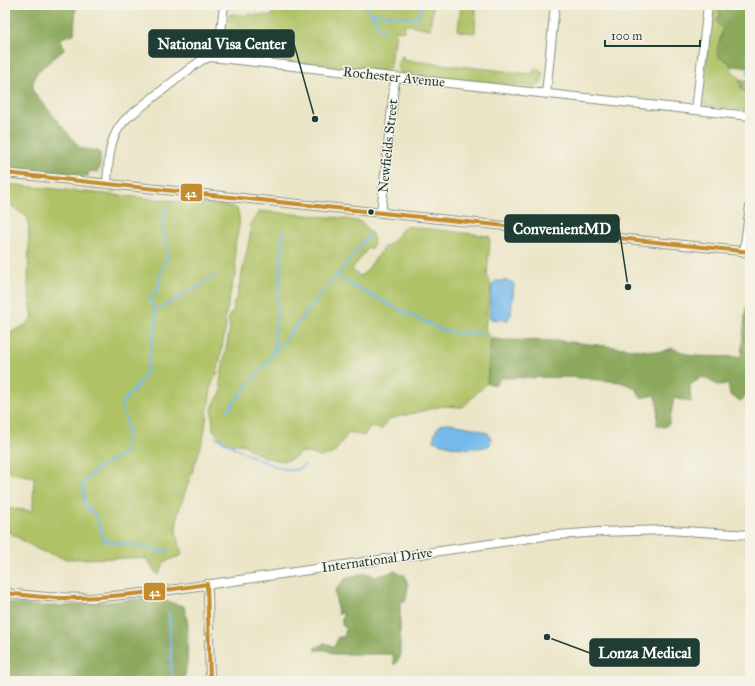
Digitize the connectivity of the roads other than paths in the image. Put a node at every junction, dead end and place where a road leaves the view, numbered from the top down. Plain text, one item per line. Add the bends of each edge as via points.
1 (224, 5) edge
2 (555, 5) edge
3 (708, 5) edge
4 (218, 58) junction
5 (395, 78) junction
6 (546, 94) junction
7 (696, 110) junction
8 (750, 116) edge
9 (5, 173) edge
10 (107, 184) junction
11 (750, 206) edge
12 (381, 213) junction
13 (747, 252) edge
14 (750, 535) edge
15 (207, 584) junction
16 (5, 593) edge
17 (210, 681) edge

1 - 4 street
2 - 6 street
3 - 7 street
4 - 5 street, Rochester Avenue
4 - 10 street, Rochester Avenue via 210,57 196,64 120,125 110,147
5 - 6 street, Rochester Avenue
5 - 12 street, Newfields Street
6 - 7 street, Rochester Avenue
7 - 8 street, Rochester Avenue
9 - 10 street
10 - 12 street
11 - 13 street
12 - 13 street
14 - 15 street, International Drive via 667,530 544,536
15 - 16 street, International Drive via 92,598 47,598
15 - 17 street

